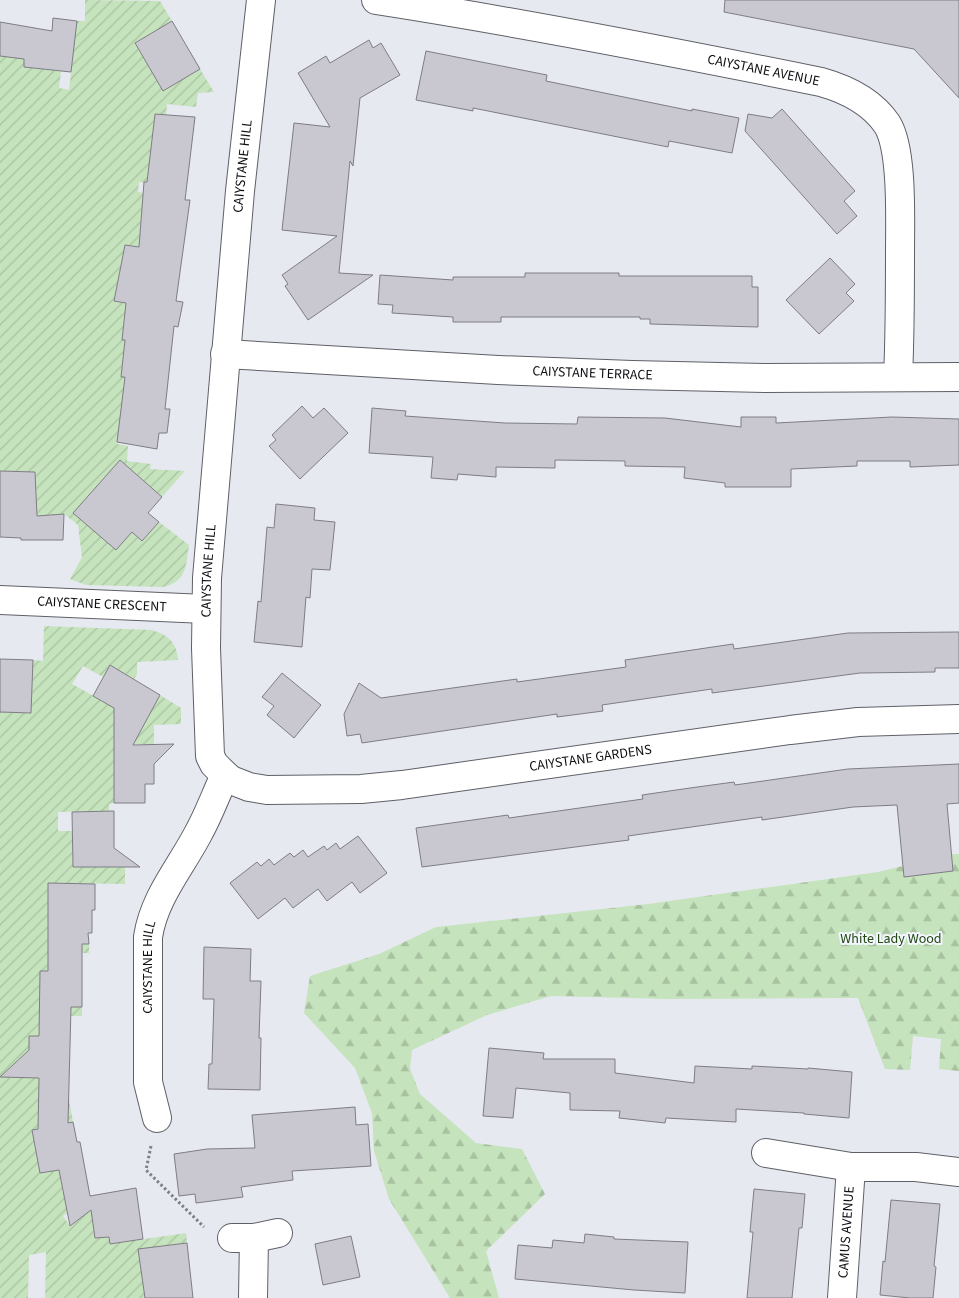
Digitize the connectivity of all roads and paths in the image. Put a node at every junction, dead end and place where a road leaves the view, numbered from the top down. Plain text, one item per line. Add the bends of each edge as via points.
1 (261, 0) edge
2 (376, 0) edge
3 (225, 354) junction
4 (898, 377) junction
5 (959, 378) edge
6 (0, 600) edge
7 (206, 609) junction
8 (959, 719) edge
9 (224, 775) junction
10 (157, 1118) joint
11 (766, 1154) dead end
12 (851, 1167) junction
13 (959, 1172) edge
14 (254, 1236) joint
15 (253, 1298) edge
16 (842, 1298) edge

1 - 3 street, CAIYSTANE HILL
2 - 4 street, CAIYSTANE AVENUE via 486,17 812,80 836,86 866,103 887,125 893,138 898,171
3 - 4 street, CAIYSTANE TERRACE via 565,373 765,378
3 - 7 street, CAIYSTANE HILL
4 - 5 street, CAIYSTANE TERRACE
6 - 7 street, CAIYSTANE CRESCENT
7 - 9 street, CAIYSTANE HILL via 210,751 214,764
8 - 9 street, CAIYSTANE GARDENS via 858,722 361,789 268,790 249,787
9 - 10 street, CAIYSTANE HILL via 209,813 150,922 148,1082
10 - 14 path via 146,1170 208,1230
11 - 12 street, CAMUS AVENUE
12 - 13 street, CAMUS AVENUE via 916,1167
12 - 16 street, CAMUS AVENUE
14 - 15 street

